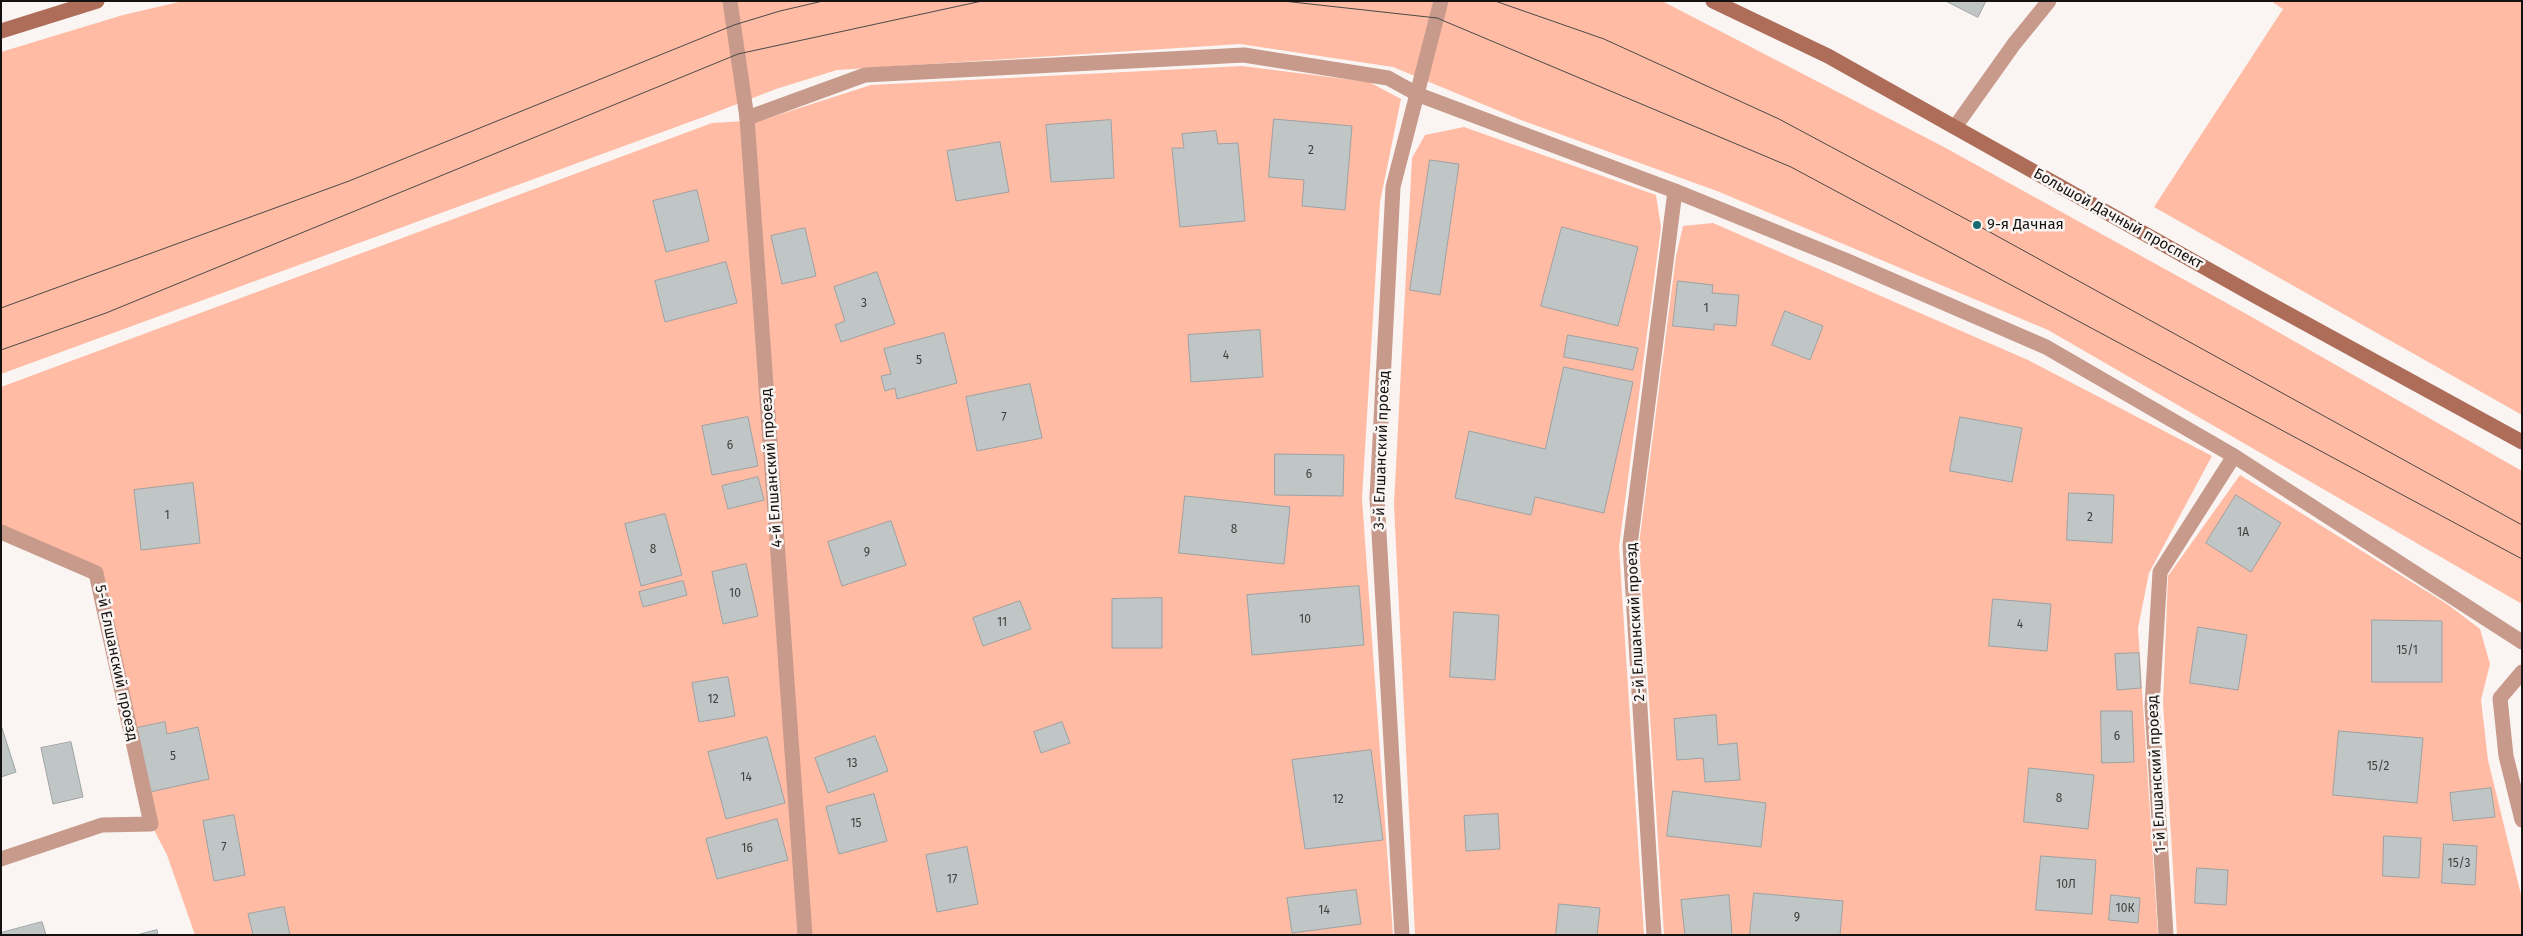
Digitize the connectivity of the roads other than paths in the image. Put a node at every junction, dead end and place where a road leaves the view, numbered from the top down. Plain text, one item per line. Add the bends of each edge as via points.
1 (97, 1) edge
2 (730, 1) edge
3 (1441, 1) edge
4 (1713, 1) edge
5 (2049, 1) edge
6 (1, 30) edge
7 (1419, 94) junction
8 (747, 118) junction
9 (1955, 127) junction
10 (1675, 191) junction
11 (2522, 442) edge
12 (2234, 456) junction
13 (1, 532) edge
14 (2522, 642) edge
15 (2522, 672) edge
16 (2522, 820) edge
17 (1, 859) edge
18 (805, 935) edge
19 (1402, 935) edge
20 (1654, 935) edge
21 (2166, 935) edge

1 - 6 main road
2 - 8 street, 4-й Елшанский проезд
3 - 7 street, 3-й Елшанский проезд
4 - 9 main road, Большой Дачный проспект via 1828,56
5 - 9 street
7 - 8 street via 1388,78 1244,55 865,75
7 - 10 street
7 - 19 street, 3-й Елшанский проезд via 1393,187 1377,498
8 - 18 street, 4-й Елшанский проезд
9 - 11 main road, Большой Дачный проспект
10 - 12 street via 2046,346
10 - 20 street, 2-й Елшанский проезд via 1630,545
12 - 14 street
12 - 21 street, 1-й Елшанский проезд via 2160,572 2152,706
13 - 17 street, 5-й Елшанский проезд via 96,573 152,824 102,825
15 - 16 street via 2500,698 2506,756

